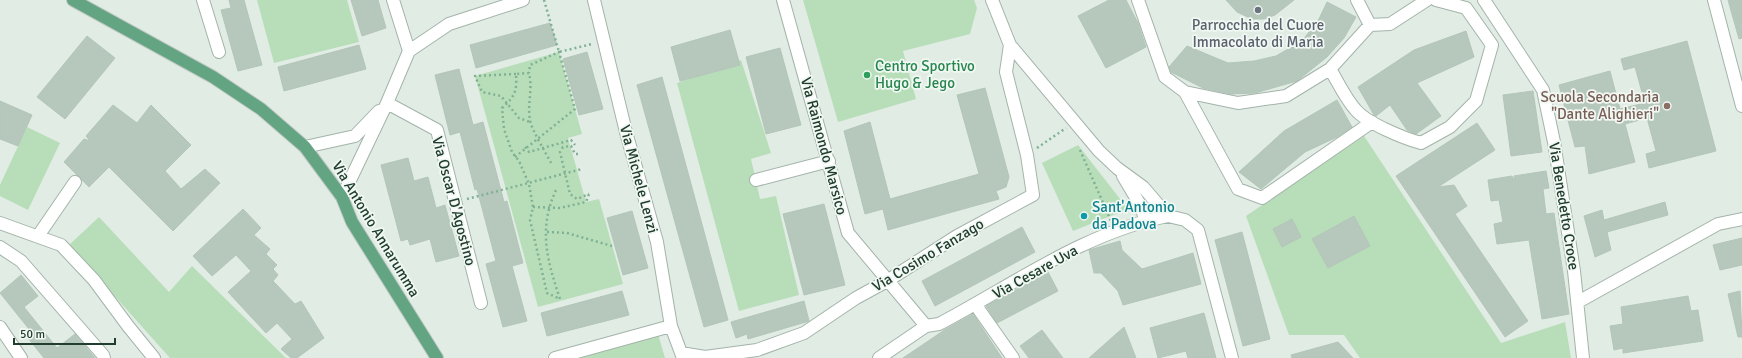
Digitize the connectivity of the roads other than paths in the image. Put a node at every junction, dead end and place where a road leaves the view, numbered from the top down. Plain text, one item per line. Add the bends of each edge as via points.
1 (73, 0) edge
2 (203, 0) edge
3 (393, 0) edge
4 (523, 0) edge
5 (594, 0) edge
6 (783, 0) edge
7 (992, 0) edge
8 (1138, 0) edge
9 (1357, 0) edge
10 (1427, 0) edge
11 (1436, 0) edge
12 (1484, 0) edge
13 (1714, 0) edge
14 (1370, 25) junction
15 (1010, 45) junction
16 (409, 51) junction
17 (219, 52) dead end
18 (1330, 70) junction
19 (1185, 92) junction
20 (387, 103) junction
21 (1742, 106) edge
22 (1372, 122) junction
23 (305, 147) junction
24 (829, 161) junction
25 (1117, 168) junction
26 (756, 180) dead end
27 (75, 182) dead end
28 (342, 197) junction
29 (1168, 216) junction
30 (1742, 219) edge
31 (1145, 221) junction
32 (0, 223) edge
33 (38, 236) junction
34 (0, 247) edge
35 (886, 281) junction
36 (1578, 302) junction
37 (481, 303) dead end
38 (975, 304) junction
39 (671, 326) junction
40 (926, 326) junction
41 (0, 327) edge
42 (682, 356) edge
43 (21, 358) edge
44 (104, 358) edge
45 (154, 358) edge
46 (437, 358) edge
47 (556, 358) edge
48 (879, 358) edge
49 (1013, 358) edge
50 (1232, 358) edge
51 (1583, 358) edge

1 - 23 main road, Via Antonio Annarumma via 213,77 261,109
2 - 17 street
3 - 16 street
4 - 16 street via 449,24
5 - 39 street, Via Michele Lenzi via 633,159 657,242
6 - 24 street, Via Raimondo Marsico
7 - 15 street
8 - 19 street via 1165,77
9 - 14 street
10 - 14 street via 1390,24
11 - 22 street via 1466,8 1492,45 1476,101 1450,127 1421,143 1404,138
12 - 36 street, Via Benedetto Croce via 1543,90 1554,142
13 - 21 street
14 - 18 street
15 - 25 street via 1074,122
15 - 35 street, Via Cosimo Fanzago via 1006,72 1027,155 1033,195 957,236
16 - 20 street
18 - 19 street via 1286,96 1238,104
18 - 22 street via 1355,110
19 - 22 street via 1238,189 1262,198
20 - 23 street via 355,136
20 - 28 street
20 - 37 street, Via Oscar D'Agostino via 437,130
23 - 28 main road, Via Antonio Annarumma
24 - 26 street
24 - 35 street, Via Raimondo Marsico via 848,233
25 - 29 street via 1143,187
25 - 31 street via 1137,197
27 - 33 street
28 - 46 main road, Via Antonio Annarumma via 352,222
29 - 31 street, Via Cesare Uva
29 - 50 street via 1185,220 1198,230
30 - 36 street via 1718,224
31 - 38 street, Via Cesare Uva via 1099,238 1054,259
32 - 33 street
33 - 45 street via 61,245 94,280
34 - 44 street via 21,261
35 - 40 street
35 - 42 street, Via Cosimo Fanzago via 804,333 757,350 705,357
36 - 51 street, Via Benedetto Croce
38 - 40 street, Via Cesare Uva via 939,324
38 - 49 street
39 - 42 street, Via Michele Lenzi
39 - 47 street
40 - 48 street, Via Cesare Uva
41 - 43 street

